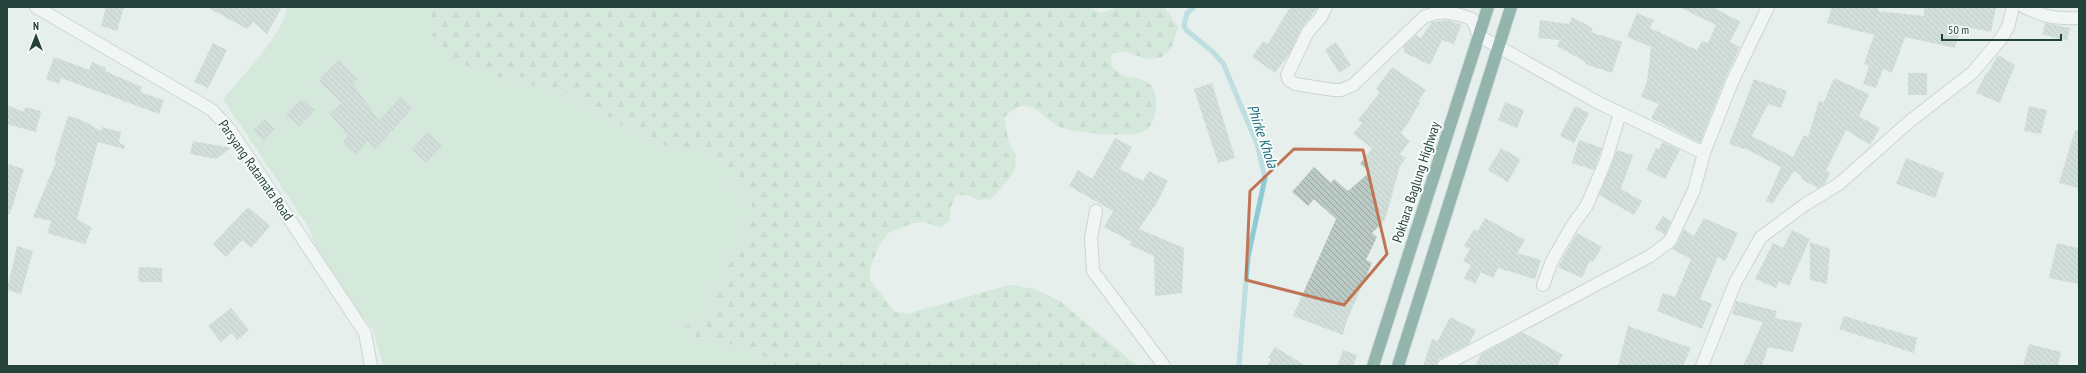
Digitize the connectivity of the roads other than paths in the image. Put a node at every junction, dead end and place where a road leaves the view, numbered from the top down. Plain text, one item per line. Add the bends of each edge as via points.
1 (36, 7) edge
2 (1326, 7) edge
3 (1488, 7) edge
4 (1511, 7) edge
5 (1768, 7) edge
6 (2013, 7) edge
7 (2024, 7) edge
8 (2079, 18) edge
9 (1479, 36) junction
10 (1499, 46) junction
11 (1620, 114) junction
12 (1704, 153) junction
13 (1096, 211) dead end
14 (1543, 285) dead end
15 (371, 366) edge
16 (1164, 366) edge
17 (1373, 366) edge
18 (1398, 366) edge
19 (1443, 366) edge
20 (1702, 366) edge

1 - 15 street, Parsyang Ratamata Road via 212,110 231,132 365,333
2 - 9 street via 1308,32 1287,75 1295,84 1334,90 1353,86 1419,22 1435,12 1448,11 1472,19
3 - 9 highway, Pokhara Baglung Highway
4 - 10 highway
5 - 12 street via 1732,82
6 - 20 street via 2008,26 2000,40 1972,73 1910,121 1839,184 1806,204 1761,238 1735,284
7 - 8 street via 2043,16 2058,19
9 - 10 street
9 - 17 highway, Pokhara Baglung Highway
10 - 11 street
10 - 18 highway
11 - 12 street
11 - 14 street via 1606,160 1587,206 1552,261
12 - 19 street via 1694,190 1670,241 1650,256
13 - 16 street via 1091,238 1093,270

